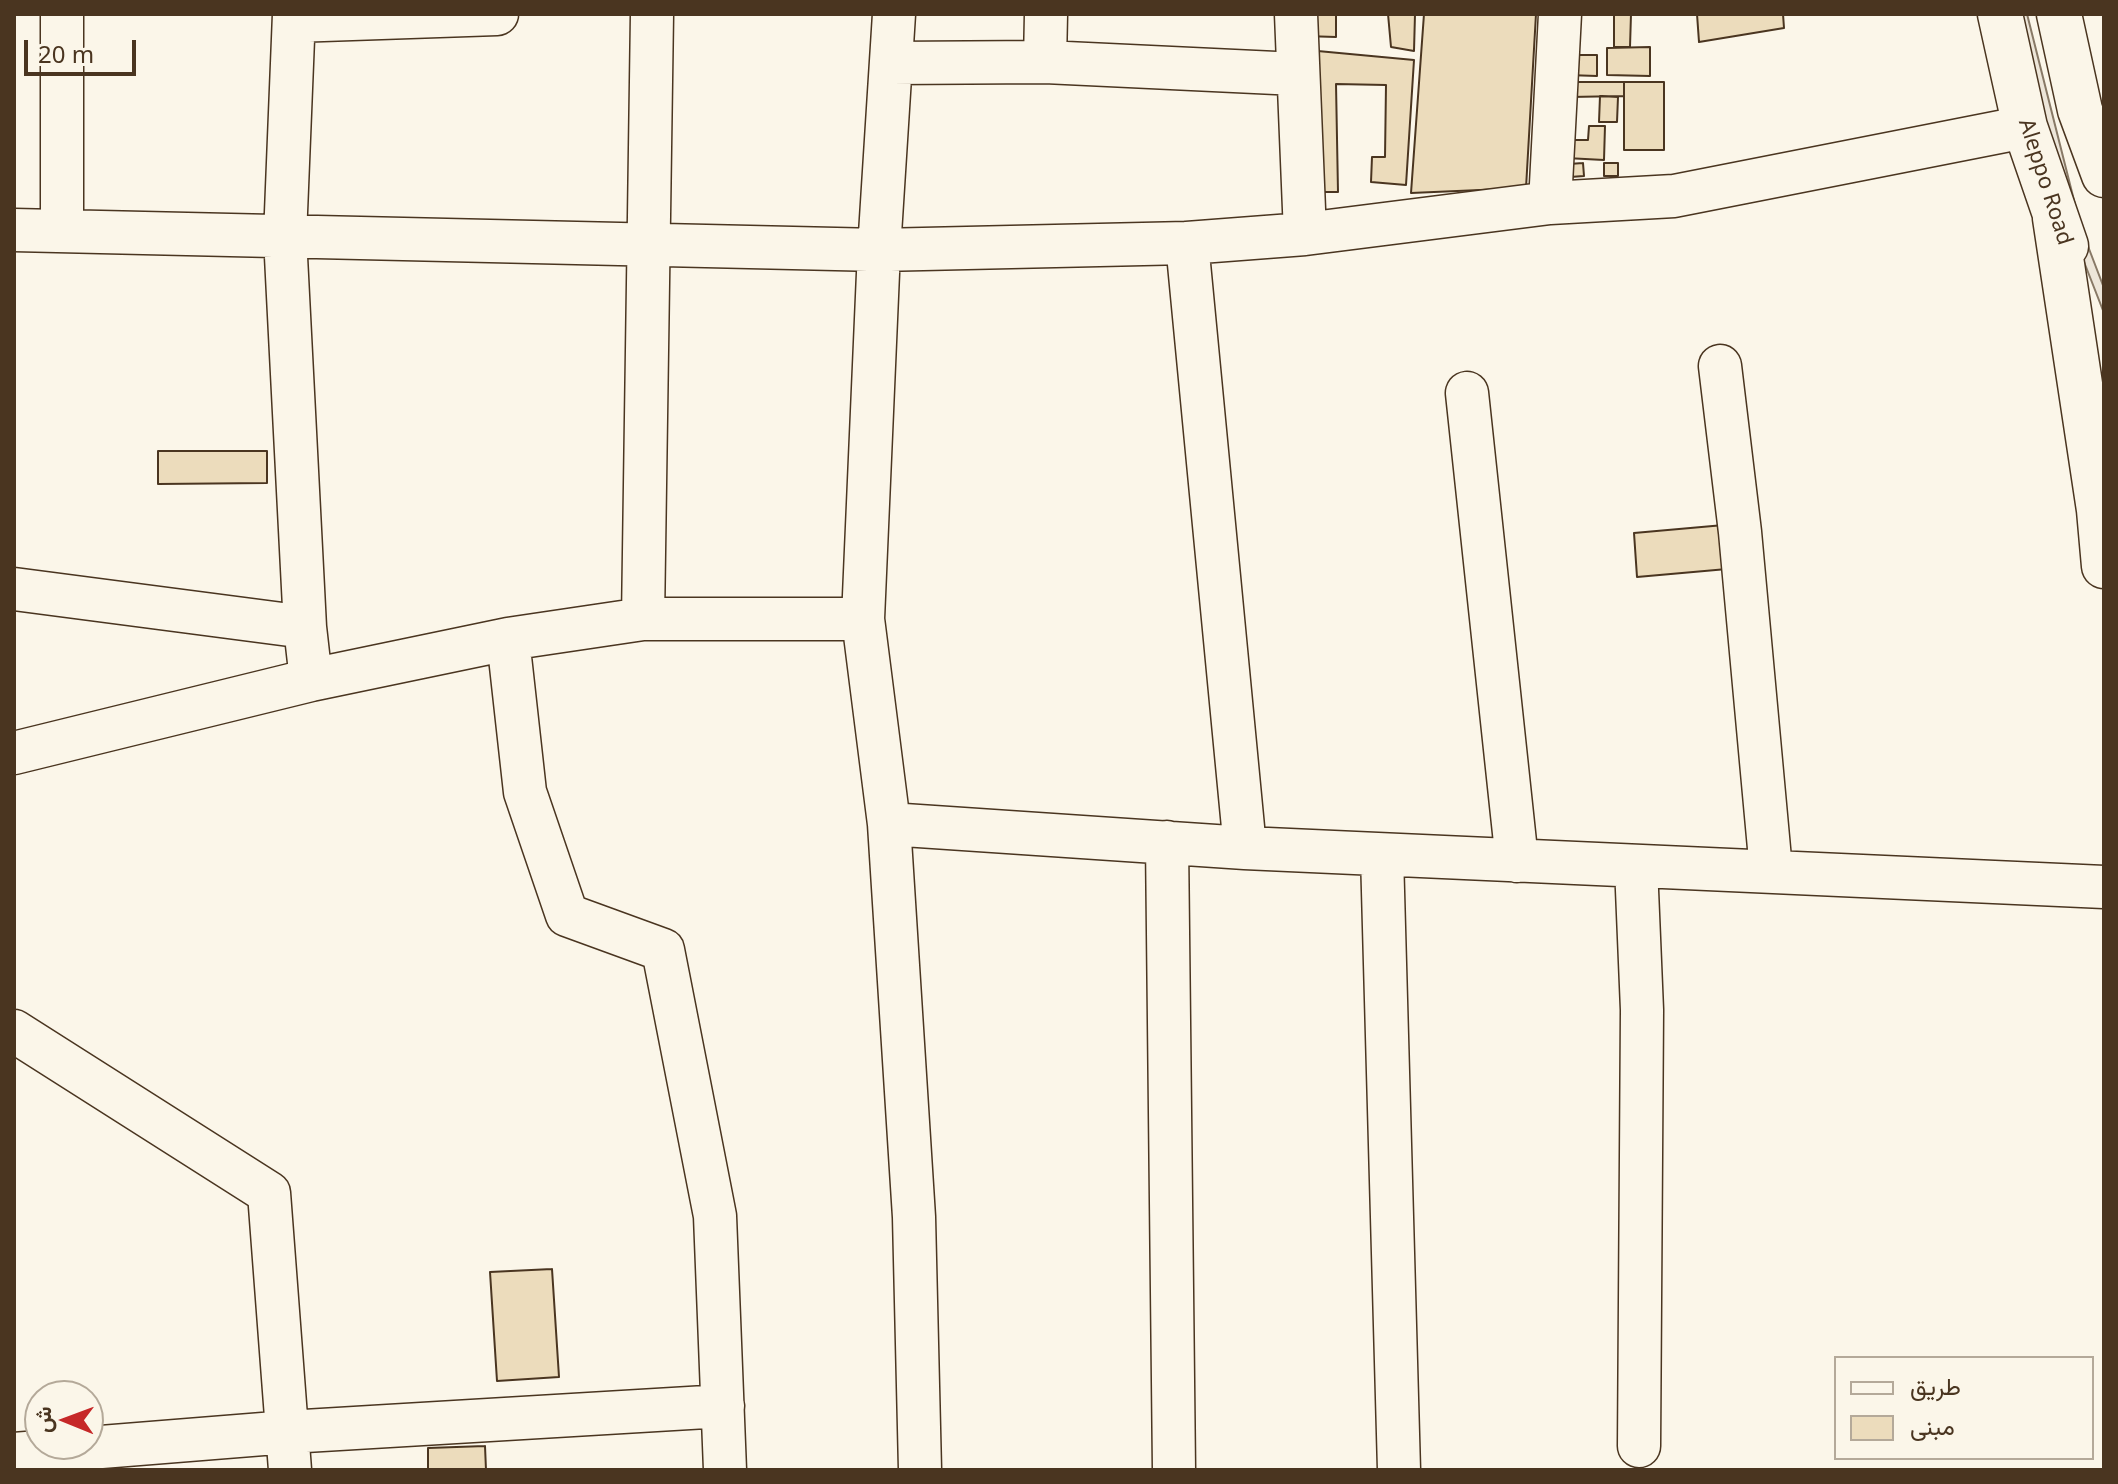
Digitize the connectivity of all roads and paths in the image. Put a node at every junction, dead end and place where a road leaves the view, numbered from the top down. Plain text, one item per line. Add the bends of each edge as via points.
1 (62, 14) edge
2 (497, 14) edge
3 (652, 14) edge
4 (894, 14) edge
5 (1046, 14) edge
6 (1296, 14) edge
7 (1560, 14) edge
8 (2000, 14) edge
9 (2059, 14) edge
10 (294, 17) edge
11 (1045, 62) junction
12 (891, 63) junction
13 (1297, 74) junction
14 (2025, 127) junction
15 (2104, 175) edge
16 (1550, 203) junction
17 (2055, 218) junction
18 (14, 230) edge
19 (62, 230) junction
20 (1305, 234) junction
21 (285, 237) junction
22 (1187, 243) junction
23 (647, 245) junction
24 (879, 250) junction
25 (2104, 346) edge
26 (1720, 366) dead end
27 (1467, 393) dead end
28 (2104, 566) edge
29 (14, 589) edge
30 (643, 619) junction
31 (863, 619) junction
32 (305, 627) junction
33 (508, 639) junction
34 (311, 680) junction
35 (14, 753) edge
36 (889, 824) junction
37 (1167, 842) junction
38 (1245, 848) junction
39 (1382, 855) junction
40 (1517, 861) junction
41 (1636, 866) junction
42 (1771, 870) junction
43 (2104, 887) edge
44 (14, 1031) edge
45 (723, 1406) junction
46 (1639, 1446) dead end
47 (289, 1451) edge
48 (14, 1454) edge
49 (725, 1470) edge
50 (920, 1470) edge
51 (1174, 1470) edge
52 (1399, 1470) edge

1 - 19 street
2 - 10 street
3 - 23 street
4 - 12 street
5 - 11 street
6 - 13 street
7 - 16 street
8 - 14 main road, Aleppo Road
9 - 15 main road via 2080,110
10 - 21 street
11 - 12 street
11 - 13 street
12 - 24 street
13 - 20 street
14 - 16 street via 1674,196
14 - 17 main road, Aleppo Road
16 - 20 street
17 - 25 main road, Aleppo Road
17 - 28 main road
18 - 19 street
19 - 21 street
20 - 22 street
21 - 23 street
21 - 32 street
22 - 24 street
22 - 38 street
23 - 24 street
23 - 30 street
24 - 31 street
26 - 42 street
27 - 40 street
29 - 32 street
30 - 31 street
30 - 33 street
31 - 36 street
32 - 34 street
33 - 34 street
33 - 45 street via 525,792 567,915 663,950 715,1216
34 - 35 street
36 - 37 street
36 - 50 street via 914,1217
37 - 38 street
37 - 51 street
38 - 39 street
39 - 40 street
39 - 52 street
40 - 41 street
41 - 42 street
41 - 46 street via 1642,1010
42 - 43 street
44 - 47 street via 269,1193
45 - 47 street
45 - 49 street
47 - 48 street

